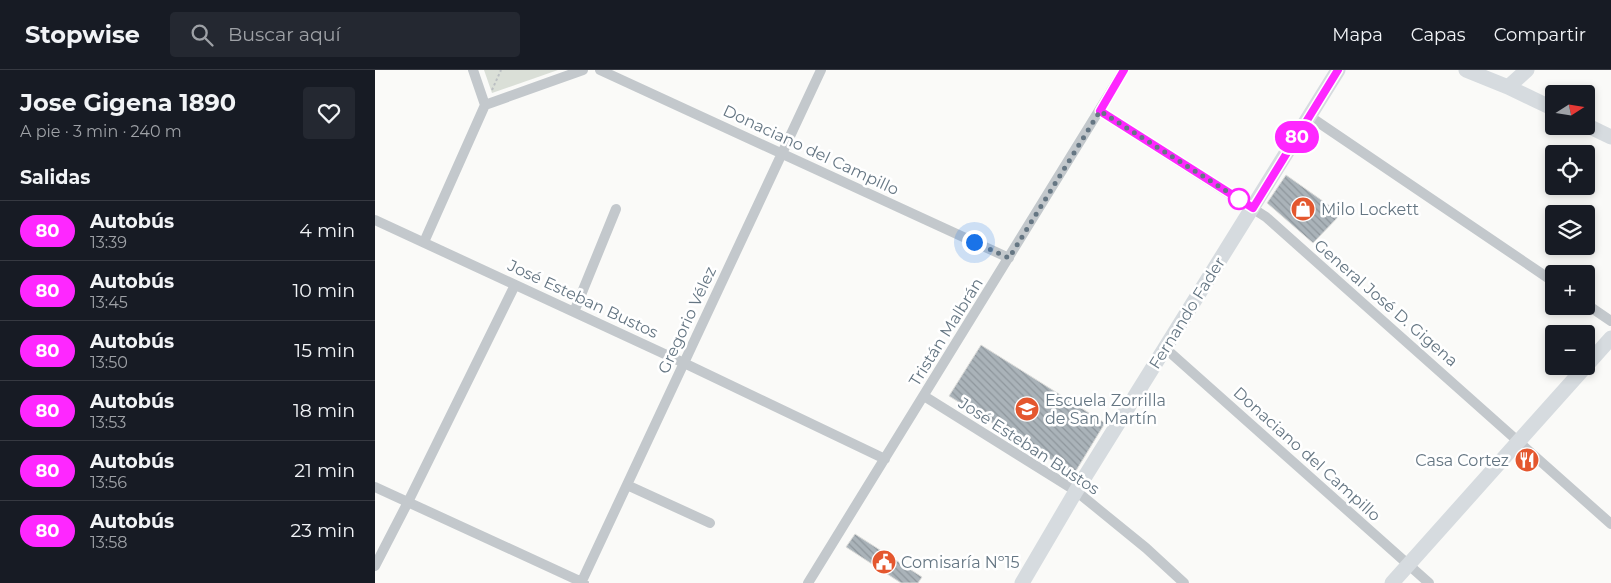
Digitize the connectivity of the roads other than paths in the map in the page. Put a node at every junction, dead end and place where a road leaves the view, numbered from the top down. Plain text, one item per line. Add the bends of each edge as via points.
1 (473, 70) edge
2 (583, 70) edge
3 (600, 70) edge
4 (821, 70) edge
5 (1124, 70) edge
6 (1338, 70) edge
7 (1466, 70) edge
8 (1527, 70) edge
9 (1508, 88) junction
10 (485, 104) junction
11 (1545, 106) edge
12 (1100, 111) junction
13 (1309, 116) junction
14 (1595, 129) edge
15 (1611, 137) edge
16 (781, 152) junction
17 (1253, 208) junction
18 (616, 209) dead end
19 (375, 220) edge
20 (424, 242) junction
21 (1009, 258) junction
22 (1545, 276) edge
23 (515, 285) junction
24 (1595, 310) edge
25 (574, 312) junction
26 (1611, 321) edge
27 (1611, 338) edge
28 (1165, 348) junction
29 (1595, 356) edge
30 (684, 363) junction
31 (1578, 375) edge
32 (924, 396) junction
33 (1520, 441) junction
34 (885, 459) junction
35 (627, 485) junction
36 (375, 487) edge
37 (1076, 491) junction
38 (408, 502) junction
39 (710, 524) dead end
40 (1611, 524) edge
41 (1409, 564) junction
42 (375, 566) edge
43 (583, 583) edge
44 (808, 583) edge
45 (1022, 583) edge
46 (1184, 583) edge
47 (1392, 583) edge
48 (1429, 583) edge

1 - 10 street
2 - 10 street
3 - 16 street, Donaciano del Campillo
4 - 16 street, Gregorio Vélez
5 - 12 street, Tristán Malbrán
6 - 13 main road, Fernando Fader
7 - 9 main road
8 - 9 main road
9 - 11 main road
10 - 20 street
12 - 17 street, General José D. Gigena
12 - 21 street, Tristán Malbrán
13 - 17 main road, Fernando Fader
13 - 22 street
14 - 15 main road
16 - 21 street, Donaciano del Campillo
16 - 30 street, Gregorio Vélez
17 - 28 main road, Fernando Fader
17 - 33 street, General José D. Gigena
18 - 25 street
19 - 20 street, José Esteban Bustos
20 - 23 street, José Esteban Bustos
21 - 32 street, Tristán Malbrán
23 - 25 street, José Esteban Bustos
23 - 38 street
24 - 26 street
25 - 30 street, José Esteban Bustos
27 - 29 main road
28 - 37 main road, Fernando Fader
28 - 41 street, Donaciano del Campillo
30 - 34 street, José Esteban Bustos
30 - 35 street, Gregorio Vélez
31 - 33 main road
32 - 34 street, Tristán Malbrán
32 - 37 street, José Esteban Bustos
33 - 40 street, General José D. Gigena
33 - 41 main road
34 - 44 street, Tristán Malbrán
35 - 39 street
35 - 43 street, Gregorio Vélez
36 - 38 street
37 - 45 main road, Fernando Fader
37 - 46 street, José Esteban Bustos
38 - 42 street
38 - 43 street
41 - 47 main road
41 - 48 street, Donaciano del Campillo

